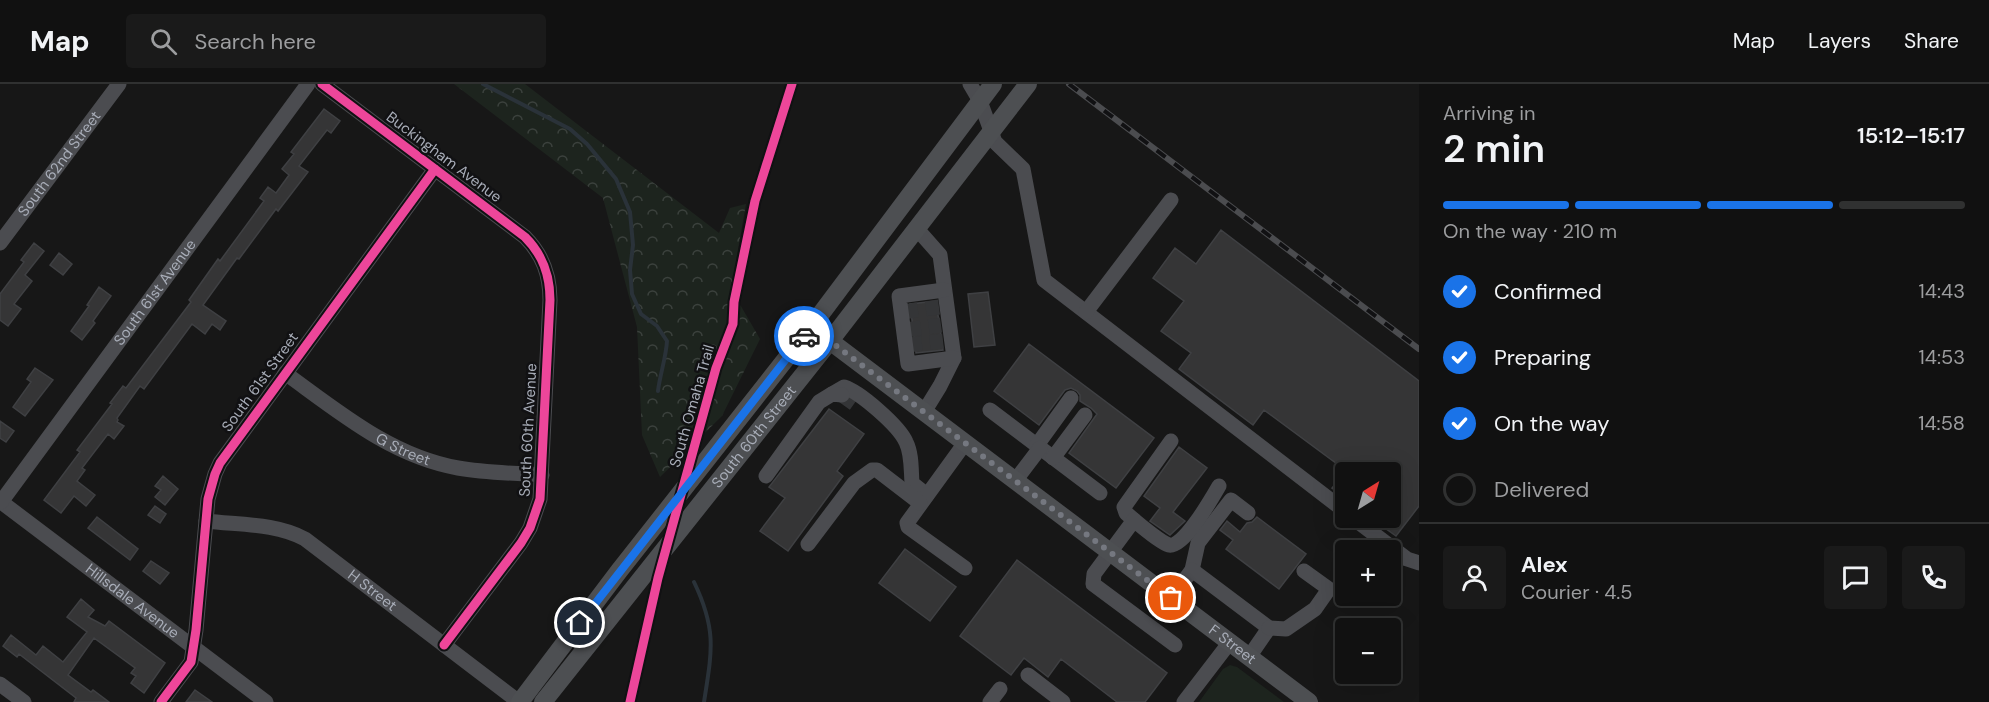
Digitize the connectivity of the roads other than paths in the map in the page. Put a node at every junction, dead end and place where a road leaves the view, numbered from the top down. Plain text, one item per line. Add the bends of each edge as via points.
1 (119, 84) edge
2 (308, 84) edge
3 (322, 84) edge
4 (970, 84) edge
5 (993, 84) edge
6 (1028, 84) edge
7 (980, 101) junction
8 (991, 134) junction
9 (435, 169) junction
10 (1171, 200) dead end
11 (917, 229) junction
12 (0, 243) edge
13 (542, 260) joint
14 (944, 290) junction
15 (1086, 312) junction
16 (811, 327) junction
17 (830, 341) junction
18 (954, 358) junction
19 (285, 373) junction
20 (1071, 398) dead end
21 (856, 405) tunnel mouth
22 (990, 410) dead end
23 (924, 412) junction
24 (873, 413) junction
25 (1085, 415) dead end
26 (1171, 441) dead end
27 (965, 443) junction
28 (1039, 446) junction
29 (1053, 458) junction
30 (542, 475) junction
31 (766, 476) dead end
32 (1015, 481) junction
33 (1219, 486) dead end
34 (907, 493) junction
35 (1100, 493) dead end
36 (923, 499) junction
37 (1, 501) edge
38 (1335, 504) edge
39 (1248, 513) dead end
40 (1134, 520) junction
41 (206, 521) junction
42 (1366, 528) edge
43 (808, 544) dead end
44 (1110, 552) junction
45 (1419, 563) edge
46 (965, 568) dead end
47 (1192, 570) junction
48 (1305, 571) dead end
49 (1171, 598) junction
50 (1269, 628) junction
51 (1230, 642) junction
52 (444, 645) junction
53 (1175, 645) dead end
54 (193, 647) junction
55 (1250, 657) junction
56 (1028, 675) dead end
57 (1, 688) edge
58 (1000, 688) dead end
59 (24, 702) edge
60 (161, 702) edge
61 (266, 702) edge
62 (520, 702) edge
63 (543, 702) edge
64 (990, 702) edge
65 (1062, 702) edge
66 (1184, 702) edge
67 (1309, 702) edge

1 - 12 street, South 62nd Street
2 - 37 street, South 61st Avenue
3 - 9 street, Buckingham Avenue
4 - 7 street
5 - 7 main road, South 60th Street
6 - 8 main road, South 60th Street
7 - 8 street
7 - 16 main road, South 60th Street
8 - 11 main road, South 60th Street
8 - 15 street via 1023,169 1044,280
9 - 13 street, Buckingham Avenue via 525,237
9 - 19 street, South 61st Street
10 - 15 street
11 - 14 street via 940,255
11 - 17 main road, South 60th Street
13 - 30 street, South 60th Avenue via 550,300
14 - 18 street via 947,340
14 - 18 street via 899,296 908,364
15 - 38 street
16 - 17 main road, F Street
16 - 62 main road, South 60th Street
17 - 23 main road, F Street
17 - 63 main road, South 60th Street
18 - 23 street
19 - 30 street, G Street via 364,430 405,451 457,468
19 - 41 street, South 61st Street via 220,463 211,487
20 - 28 street
21 - 24 street
22 - 28 street
23 - 27 main road, F Street
24 - 31 street via 850,388 844,387 819,402
24 - 34 street via 895,439
24 - 36 street via 902,434 907,443 912,483
25 - 29 street
26 - 40 street via 1124,507
27 - 32 main road, F Street
27 - 36 street
28 - 29 street
28 - 32 street
29 - 35 street
30 - 52 street, South 60th Avenue via 540,499 530,528
32 - 44 main road, F Street
33 - 40 street via 1185,538 1176,544 1169,545
34 - 36 street
34 - 43 street via 877,470 868,471 854,483
36 - 46 street via 908,527
37 - 54 street, Hillsdale Avenue
39 - 47 street via 1231,500 1198,543
40 - 44 street
41 - 52 street, H Street via 293,532
41 - 54 street, South 61st Street
42 - 45 street via 1407,559
44 - 49 main road, F Street
44 - 53 street via 1094,574 1093,584
47 - 49 street
47 - 50 street
48 - 50 street via 1329,589 1315,609 1286,628
49 - 51 main road, F Street
50 - 55 street
51 - 55 main road, F Street
51 - 66 street
52 - 62 street, H Street
54 - 60 street via 191,662
54 - 61 street, Hillsdale Avenue
55 - 67 main road, F Street
56 - 65 street
57 - 59 street
58 - 64 street

